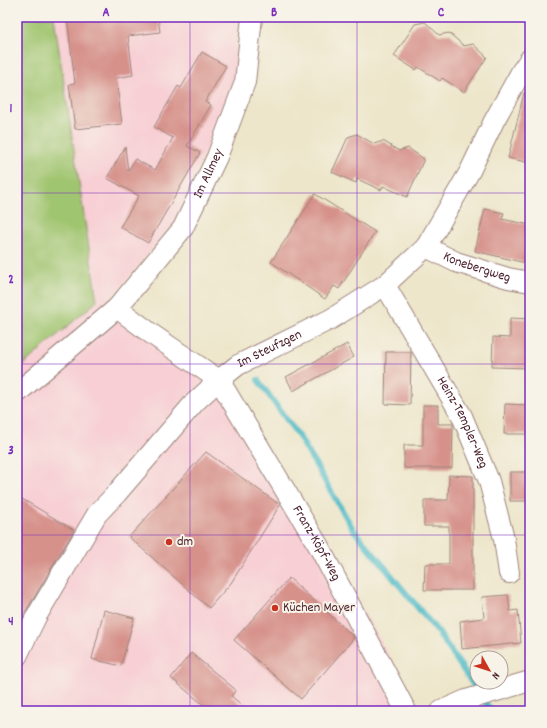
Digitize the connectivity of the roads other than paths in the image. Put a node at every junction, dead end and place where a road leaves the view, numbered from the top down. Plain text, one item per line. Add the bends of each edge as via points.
1 (252, 17) edge
2 (530, 59) edge
3 (426, 247) junction
4 (530, 282) edge
5 (385, 285) junction
6 (117, 308) junction
7 (219, 380) junction
8 (17, 393) edge
9 (510, 573) dead end
10 (17, 656) edge
11 (530, 680) edge
12 (406, 711) edge
13 (441, 711) edge

1 - 6 street, Im Allmey via 245,82 217,157 182,228
2 - 3 street, Im Steufzgen
3 - 4 street, Konebergweg via 456,262
3 - 5 street, Im Steufzgen
5 - 7 street, Im Steufzgen via 331,319 238,365
5 - 9 street, Heinz-Templer-Weg via 462,416 489,481
6 - 7 street
6 - 8 street, Im Allmey
7 - 10 street, Im Steufzgen via 195,402 97,514 36,617
7 - 12 street, Franz-Köpf-Weg via 318,545
11 - 13 street via 475,697

